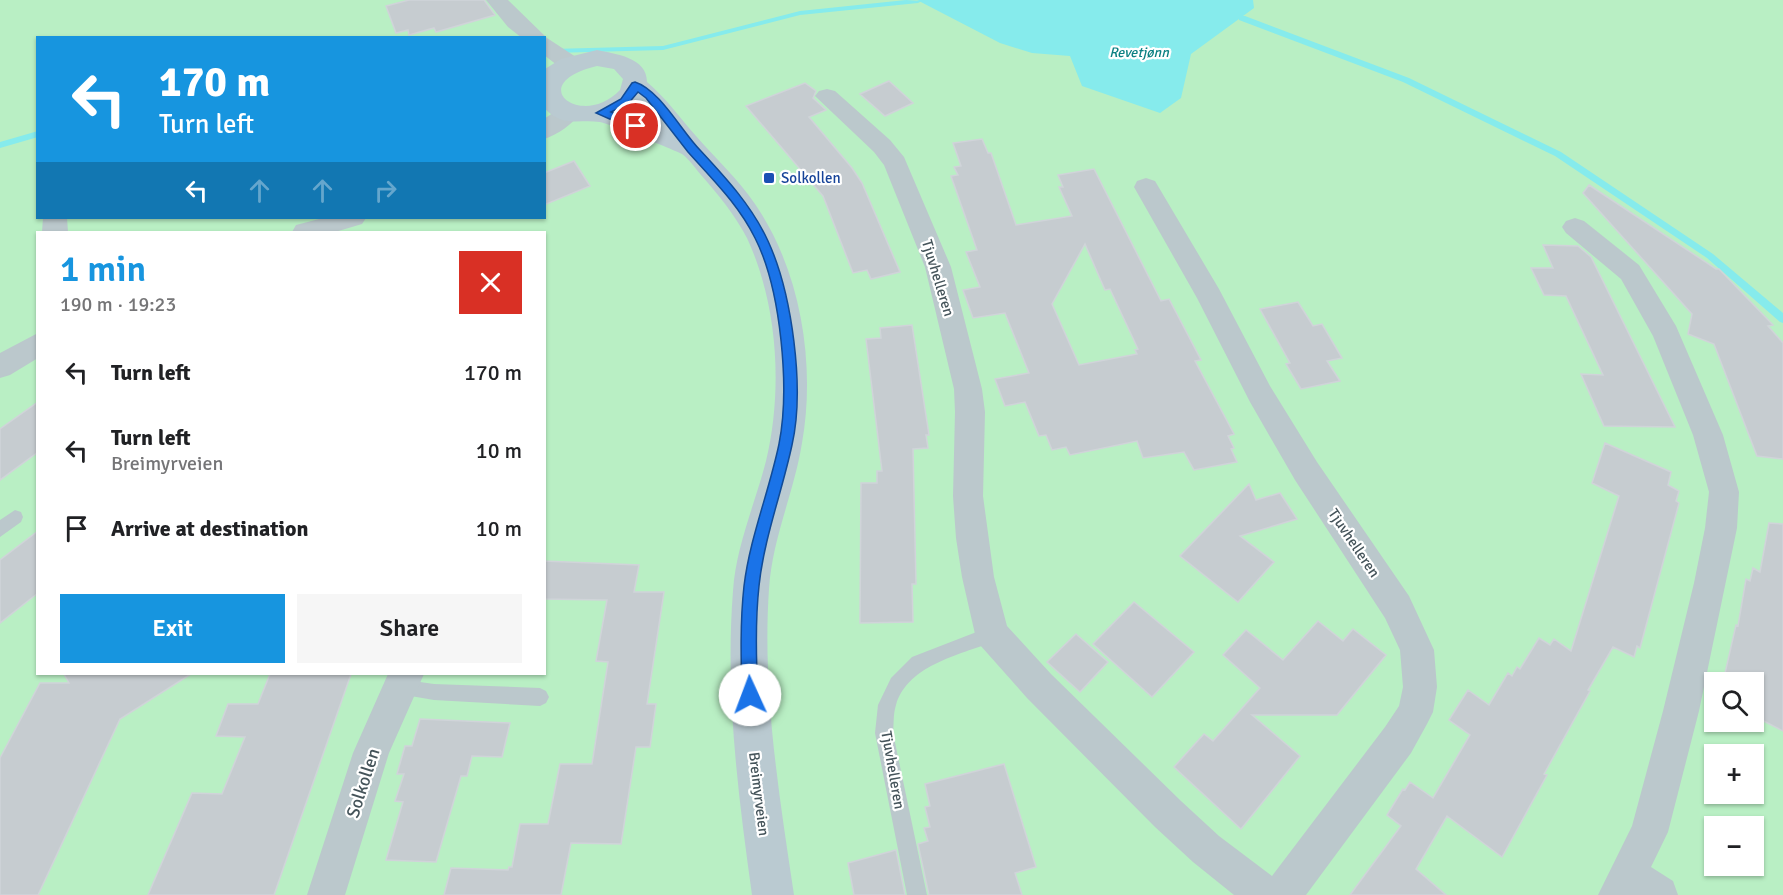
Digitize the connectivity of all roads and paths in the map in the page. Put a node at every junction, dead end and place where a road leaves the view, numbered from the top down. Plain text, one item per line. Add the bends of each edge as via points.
1 (497, 0) edge
2 (534, 36) edge
3 (546, 45) edge
4 (571, 64) junction
5 (635, 85) junction
6 (827, 96) dead end
7 (568, 113) junction
8 (601, 113) junction
9 (546, 130) edge
10 (693, 149) junction
11 (1146, 187) dead end
12 (348, 219) edge
13 (318, 225) edge
14 (1575, 227) dead end
15 (36, 345) edge
16 (0, 367) edge
17 (15, 517) dead end
18 (0, 530) edge
19 (992, 634) junction
20 (403, 680) edge
21 (540, 697) dead end
22 (1635, 888) edge
23 (326, 895) edge
24 (773, 895) edge
25 (917, 895) edge
26 (1265, 895) edge
27 (1282, 895) edge

1 - 2 street
3 - 4 street
4 - 5 street via 597,58 622,63 635,77
4 - 7 street via 552,77 547,86 550,102
5 - 8 street via 624,102
5 - 10 street, Breimyrveien
6 - 19 street, Tjuvhelleren via 896,163 939,267 968,389 972,538
7 - 8 street
7 - 9 street
8 - 10 street, Breimyrveien
10 - 24 street, Breimyrveien via 725,184 762,240 774,274 788,359 790,402 786,443 751,586 748,648 756,780
11 - 27 street, Tjuvhelleren via 1260,394 1397,607 1417,650 1420,687 1415,712 1398,741
12 - 13 street
14 - 22 street via 1630,272 1666,334 1708,435 1724,492 1710,583
15 - 16 street
17 - 18 lane
19 - 25 lane, Tjuvhelleren via 918,663 897,684 887,705 884,733
19 - 26 street, Tjuvhelleren via 1168,814
20 - 21 lane via 434,692
20 - 23 street, Solkollen via 374,746

